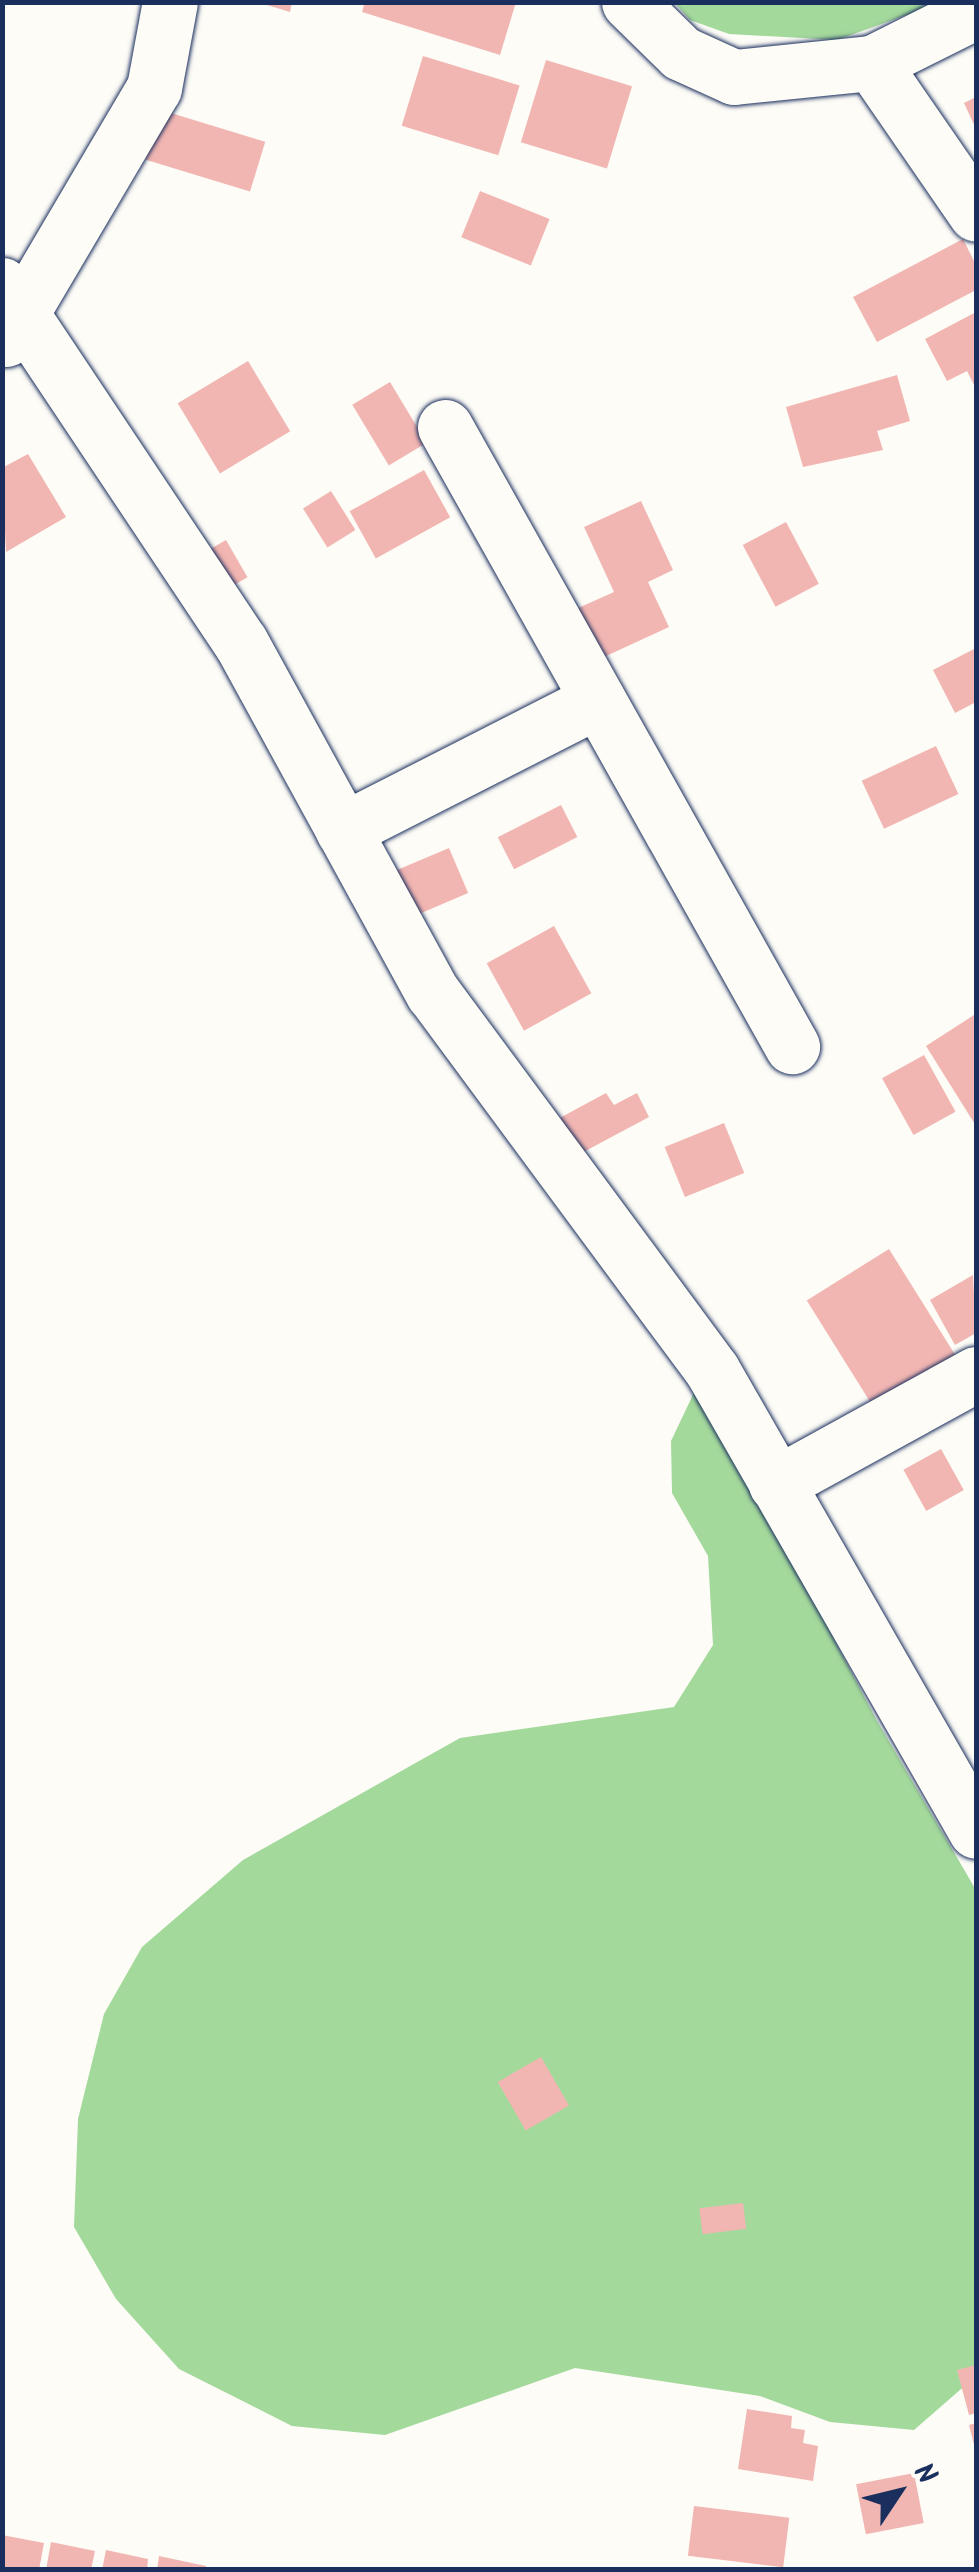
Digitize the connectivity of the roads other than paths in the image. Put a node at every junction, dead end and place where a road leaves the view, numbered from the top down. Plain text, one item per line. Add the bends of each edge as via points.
1 (170, 2) edge
2 (629, 2) edge
3 (976, 11) edge
4 (872, 63) junction
5 (976, 214) edge
6 (8, 314) edge
7 (444, 427) dead end
8 (598, 700) junction
9 (343, 830) junction
10 (792, 1046) dead end
11 (976, 1374) edge
12 (776, 1484) junction
13 (976, 1831) edge

1 - 6 street via 154,88
2 - 4 street via 681,53 734,76
3 - 4 street
4 - 5 street
6 - 9 street via 240,643
7 - 8 street
8 - 9 street
8 - 10 street
9 - 12 street via 433,993 712,1370
11 - 12 street
12 - 13 street

